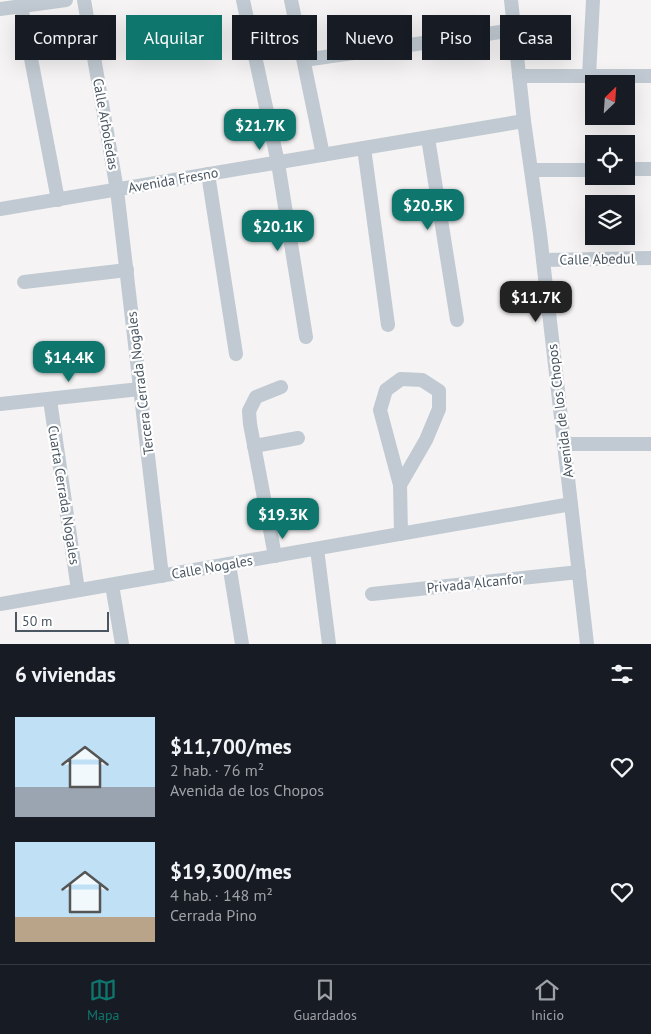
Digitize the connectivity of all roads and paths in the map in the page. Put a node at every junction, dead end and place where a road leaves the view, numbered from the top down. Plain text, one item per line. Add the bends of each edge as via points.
1 (66, 0) edge
2 (84, 0) edge
3 (244, 0) edge
4 (291, 0) edge
5 (511, 0) edge
6 (593, 0) edge
7 (21, 6) junction
8 (0, 9) edge
9 (294, 15) edge
10 (512, 15) edge
11 (500, 32) edge
12 (317, 58) edge
13 (304, 60) edge
14 (517, 60) edge
15 (589, 75) edge
16 (518, 76) junction
17 (585, 76) edge
18 (635, 76) edge
19 (651, 76) edge
20 (524, 121) junction
21 (428, 138) junction
22 (364, 148) junction
23 (323, 155) junction
24 (278, 163) junction
25 (651, 169) edge
26 (532, 170) junction
27 (585, 170) edge
28 (635, 170) edge
29 (208, 174) junction
30 (118, 190) junction
31 (58, 200) junction
32 (0, 209) edge
33 (651, 258) edge
34 (543, 260) junction
35 (127, 270) junction
36 (24, 282) dead end
37 (457, 320) dead end
38 (388, 325) dead end
39 (306, 337) dead end
40 (236, 354) dead end
41 (281, 387) dead end
42 (140, 388) junction
43 (50, 400) junction
44 (0, 404) edge
45 (298, 438) dead end
46 (564, 444) junction
47 (651, 444) edge
48 (254, 446) junction
49 (400, 485) junction
50 (571, 504) junction
51 (401, 534) junction
52 (317, 549) junction
53 (275, 556) junction
54 (229, 564) junction
55 (579, 572) junction
56 (162, 576) junction
57 (112, 585) junction
58 (78, 590) junction
59 (372, 594) dead end
60 (0, 604) edge
61 (122, 644) edge
62 (242, 644) edge
63 (330, 644) edge
64 (587, 644) edge

1 - 7 street
2 - 30 street, Calle Arboledas
3 - 24 street
4 - 9 street
5 - 10 street, Avenida de los Chopos
6 - 15 street
7 - 8 street
7 - 31 street
11 - 12 street
13 - 23 street
14 - 16 street, Avenida de los Chopos
16 - 17 street
16 - 20 street, Avenida de los Chopos
18 - 19 street
20 - 21 street, Avenida Fresno
20 - 26 street, Avenida de los Chopos
21 - 22 street, Avenida Fresno
21 - 37 street
22 - 23 street, Avenida Fresno
22 - 38 street
23 - 24 street, Avenida Fresno
24 - 29 street, Avenida Fresno
24 - 39 street
25 - 28 street
26 - 27 street
26 - 34 street, Avenida de los Chopos
29 - 30 street, Avenida Fresno
29 - 40 street
30 - 31 street, Avenida Fresno
30 - 35 street, Tercera Cerrada Nogales
31 - 32 street, Avenida Fresno
33 - 34 street, Calle Abedul
34 - 46 street, Avenida de los Chopos
35 - 36 street
35 - 42 street, Tercera Cerrada Nogales
41 - 48 street via 256,397 249,411
42 - 43 street
42 - 56 street, Tercera Cerrada Nogales
43 - 44 street
43 - 58 street, Cuarta Cerrada Nogales
45 - 48 street
46 - 47 street
46 - 50 street, Avenida de los Chopos
48 - 53 street
49 - 49 street via 380,410 386,390 401,378 422,380 439,390 439,409 426,440
49 - 51 street
50 - 51 street, Calle Nogales
50 - 55 street, Avenida de los Chopos
51 - 52 street, Calle Nogales
52 - 53 street, Calle Nogales
52 - 63 street
53 - 54 street, Calle Nogales
54 - 56 street, Calle Nogales
54 - 62 street
55 - 59 street, Privada Alcanfor
55 - 64 street, Avenida de los Chopos
56 - 57 street, Calle Nogales
57 - 58 street, Calle Nogales
57 - 61 street
58 - 60 street, Calle Nogales

